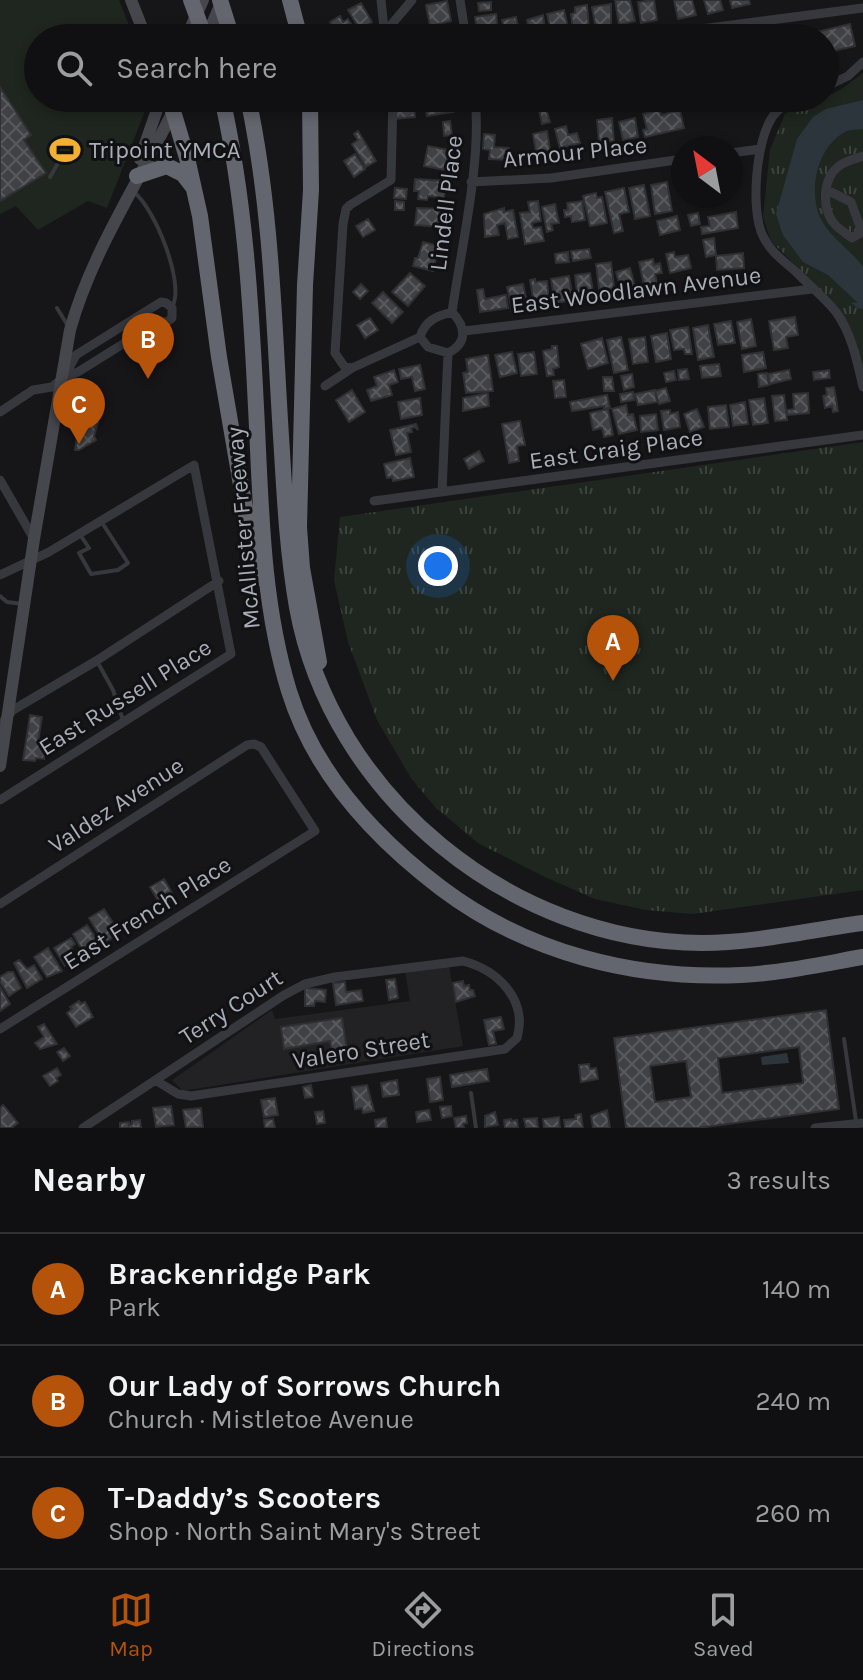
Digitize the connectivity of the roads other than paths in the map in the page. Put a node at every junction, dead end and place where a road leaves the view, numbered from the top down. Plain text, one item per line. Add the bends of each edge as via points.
1 (131, 0) edge
2 (191, 0) edge
3 (203, 0) edge
4 (221, 0) edge
5 (290, 0) edge
6 (381, 0) edge
7 (412, 0) edge
8 (460, 0) edge
9 (863, 8) edge
10 (140, 24) edge
11 (192, 24) edge
12 (200, 24) edge
13 (212, 24) edge
14 (228, 24) edge
15 (296, 24) edge
16 (384, 24) edge
17 (394, 24) edge
18 (464, 24) edge
19 (740, 24) edge
20 (863, 62) edge
21 (839, 80) edge
22 (156, 112) edge
23 (169, 112) edge
24 (176, 112) edge
25 (225, 112) edge
26 (251, 112) edge
27 (310, 112) edge
28 (393, 112) edge
29 (477, 112) edge
30 (777, 112) edge
31 (760, 149) junction
32 (743, 151) edge
33 (863, 156) edge
34 (671, 161) edge
35 (58, 163) dead end
36 (50, 177) dead end
37 (134, 182) junction
38 (471, 182) junction
39 (194, 187) junction
40 (827, 190) junction
41 (812, 289) junction
42 (57, 308) dead end
43 (172, 308) junction
44 (452, 312) junction
45 (70, 330) junction
46 (464, 331) junction
47 (420, 337) junction
48 (448, 353) junction
49 (352, 368) junction
50 (64, 377) junction
51 (325, 386) dead end
52 (863, 387) edge
53 (0, 412) edge
54 (863, 435) edge
55 (0, 480) edge
56 (442, 492) junction
57 (374, 501) dead end
58 (101, 521) junction
59 (80, 533) junction
60 (34, 539) junction
61 (32, 559) junction
62 (0, 575) edge
63 (219, 581) junction
64 (0, 596) edge
65 (25, 604) junction
66 (96, 661) junction
67 (322, 687) junction
68 (290, 692) junction
69 (3, 722) edge
70 (124, 723) junction
71 (0, 766) edge
72 (0, 800) edge
73 (315, 831) joint
74 (0, 904) edge
75 (863, 923) edge
76 (863, 957) edge
77 (508, 986) joint
78 (0, 1029) edge
79 (844, 1039) dead end
80 (155, 1080) junction
81 (471, 1093) dead end
82 (860, 1123) edge
83 (83, 1128) edge
84 (476, 1128) edge
85 (819, 1128) edge

1 - 10 main road
2 - 12 highway, bridge
3 - 11 main road
4 - 13 main road
4 - 14 highway, bridge
5 - 15 highway
6 - 16 street
7 - 17 street
8 - 18 street
9 - 19 street
20 - 21 street
22 - 37 main road
23 - 37 main road
24 - 39 highway
25 - 68 highway, McAllister Freeway via 246,249 266,567
26 - 67 highway, McAllister Freeway via 266,217 292,576 305,645
27 - 67 highway via 299,527
28 - 49 street via 391,180 346,209 335,353
29 - 38 street, Lindell Place
30 - 31 street
31 - 32 street
31 - 41 street via 756,206 762,236
33 - 40 street via 841,164
34 - 38 street, Armour Place via 551,178
35 - 36 lane
37 - 39 highway via 167,166
37 - 43 lane via 175,279
37 - 45 main road via 77,303
38 - 44 street, Lindell Place
39 - 68 highway via 261,603
40 - 40 street via 833,221 852,238 862,232 851,202
41 - 46 street, East Woodlawn Avenue
41 - 52 street via 835,311 848,334
42 - 45 lane
43 - 50 street via 167,322 158,322
43 - 50 street via 161,302 76,355
44 - 46 street
44 - 47 street via 431,320
45 - 50 main road
46 - 48 street via 460,345
47 - 48 street via 428,347
47 - 49 street
48 - 56 street
49 - 51 street
50 - 53 street
50 - 60 main road
54 - 56 street, East Craig Place
55 - 60 street
56 - 57 street, East Craig Place
58 - 59 street
58 - 59 lane via 128,563 118,570 91,574 79,553 89,548
58 - 63 street via 194,465
59 - 61 street
60 - 61 main road
61 - 62 street
61 - 65 main road
63 - 66 street
63 - 70 street, East Russell Place via 231,654
64 - 65 lane
65 - 69 main road
66 - 69 street via 13,710
66 - 70 lane
67 - 75 highway, McAllister Freeway via 363,761 438,845 485,879 536,906 616,933 702,943
68 - 76 highway, McAllister Freeway via 335,782 365,819 407,862 498,924 583,959 686,975 759,973
69 - 71 main road
70 - 72 street, East Russell Place
73 - 74 street, Valdez Avenue via 261,747 247,745
73 - 78 street, East French Place
77 - 80 street, Terry Court via 471,963 454,960 315,981 284,995
77 - 80 street, Valero Street via 520,1031 505,1049 191,1096
79 - 82 lane
80 - 83 street, Terry Court
81 - 84 lane
82 - 85 street

